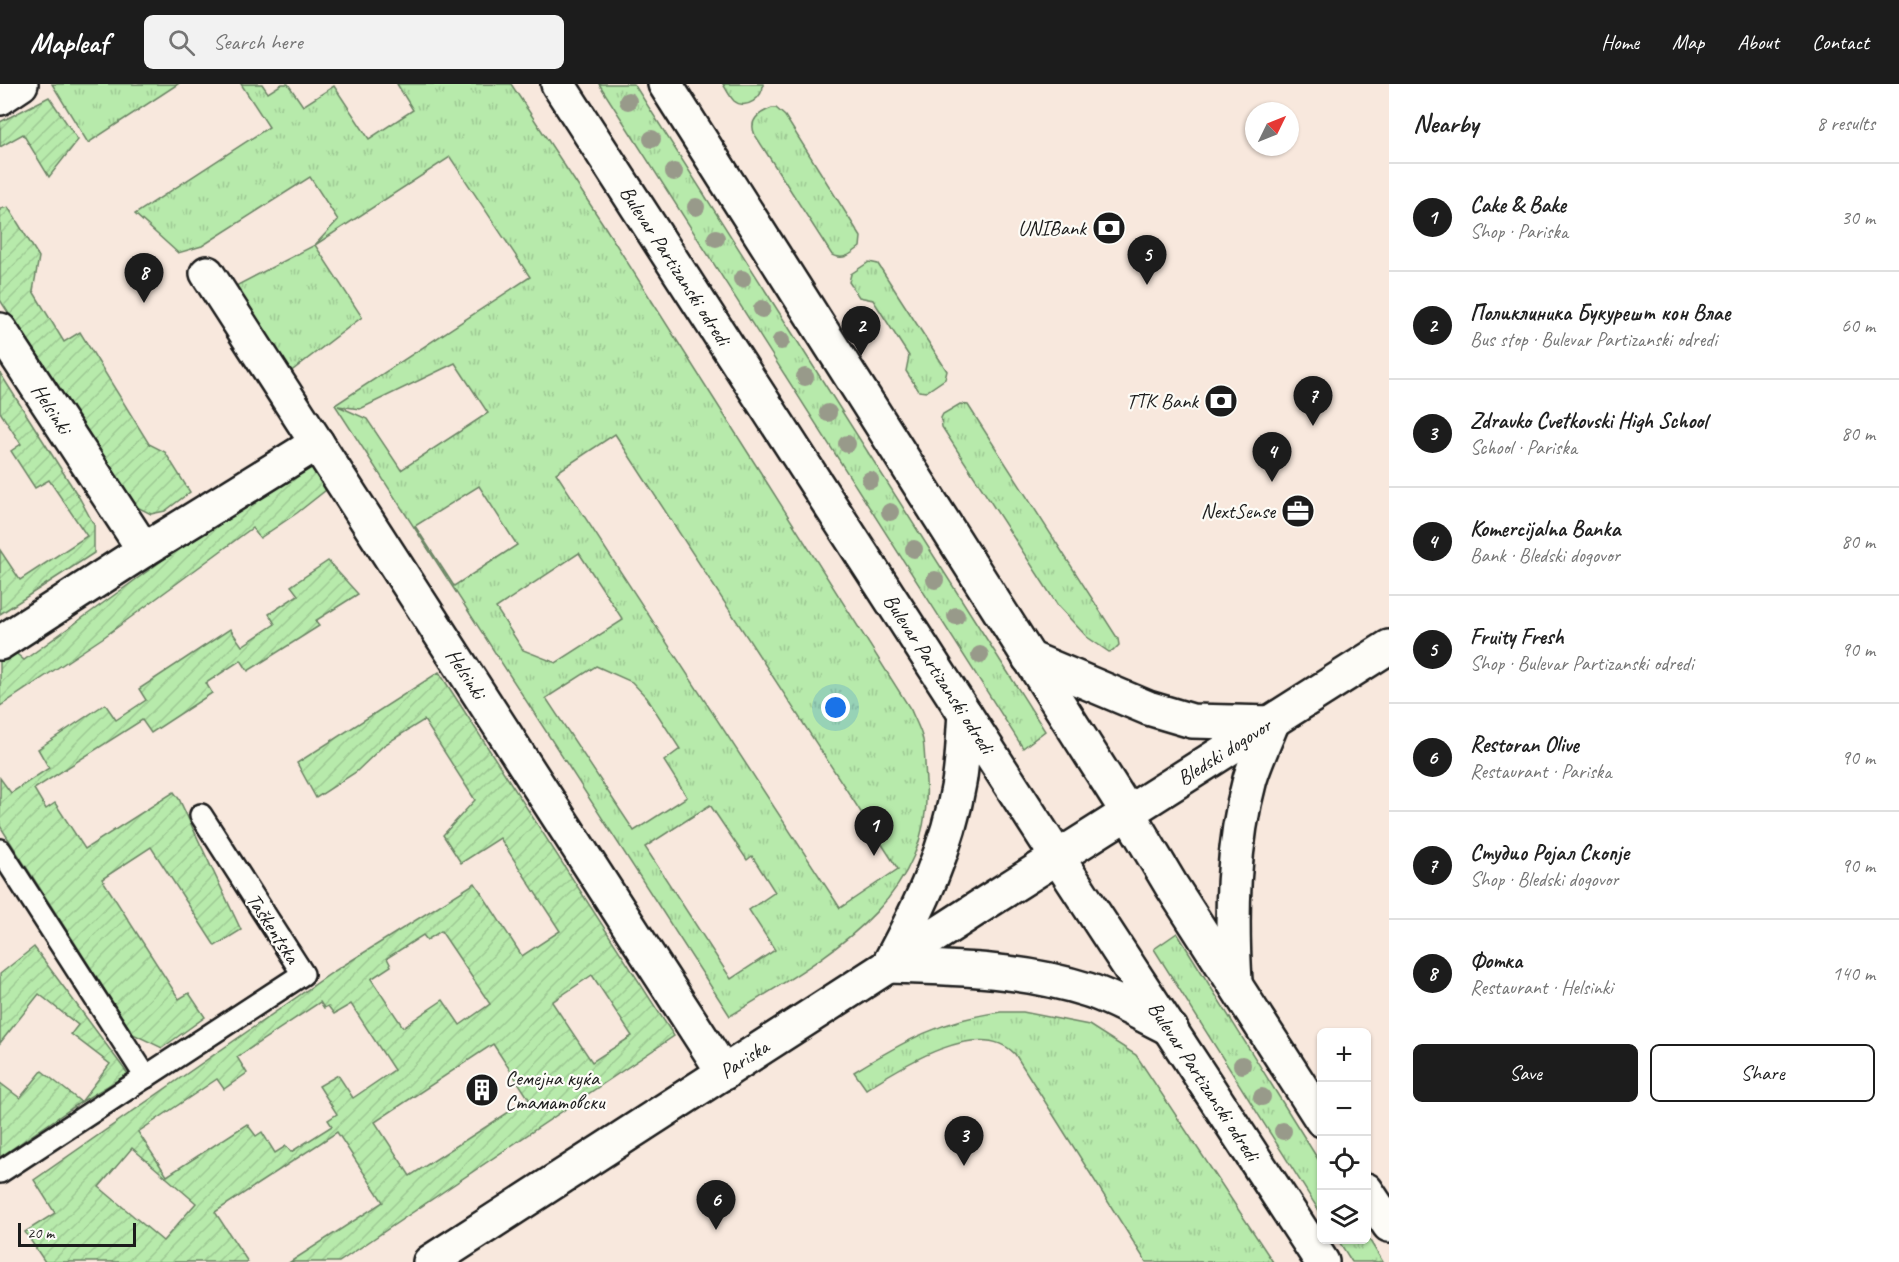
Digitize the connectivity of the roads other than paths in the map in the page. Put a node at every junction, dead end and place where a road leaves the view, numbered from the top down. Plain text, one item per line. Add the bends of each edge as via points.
1 (558, 84) edge
2 (665, 84) edge
3 (207, 273) dead end
4 (0, 330) edge
5 (317, 443) junction
6 (144, 549) junction
7 (0, 643) edge
8 (1389, 647) edge
9 (1029, 658) junction
10 (965, 714) junction
11 (1272, 723) junction
12 (1128, 813) junction
13 (201, 815) dead end
14 (0, 850) edge
15 (1058, 858) junction
16 (888, 966) junction
17 (1235, 984) junction
18 (1171, 1029) junction
19 (724, 1073) junction
20 (146, 1077) junction
21 (1317, 1112) edge
22 (0, 1172) edge
23 (1371, 1198) edge
24 (1389, 1225) edge
25 (430, 1262) edge
26 (1322, 1262) edge

1 - 10 street, Bulevar Partizanski odredi
2 - 9 street
3 - 5 street, Helsinki
4 - 6 street, Helsinki
5 - 6 street
5 - 19 street, Helsinki
6 - 7 street
8 - 11 street, Bledski dogovor
9 - 11 street via 1148,708 1192,721
9 - 12 street
10 - 15 street, Bulevar Partizanski odredi
10 - 16 street via 960,783 946,839 919,908
11 - 12 street, Bledski dogovor
11 - 17 street via 1250,779 1237,840 1232,929
12 - 15 street, Bledski dogovor
12 - 17 street
13 - 20 lane, Taškentska via 303,974
14 - 20 lane
15 - 16 street, Pariska
15 - 18 street, Bulevar Partizanski odredi
16 - 18 street via 1037,976 1090,991
16 - 19 street, Pariska
17 - 21 street
18 - 26 street, Bulevar Partizanski odredi
19 - 25 street, Pariska
20 - 22 lane, Taškentska
23 - 24 street

